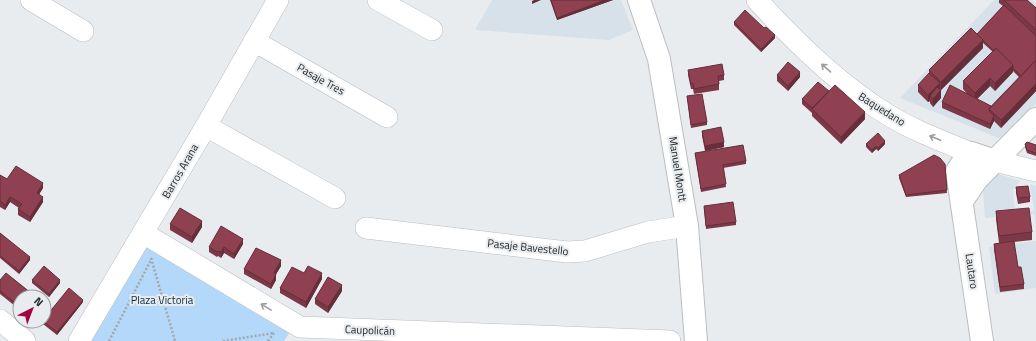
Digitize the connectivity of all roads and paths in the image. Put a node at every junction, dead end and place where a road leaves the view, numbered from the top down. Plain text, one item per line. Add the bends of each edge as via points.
1 (31, 0) edge
2 (278, 0) edge
3 (378, 0) edge
4 (639, 0) edge
5 (758, 0) edge
6 (432, 30) dead end
7 (83, 31) dead end
8 (254, 42) junction
9 (387, 117) dead end
10 (1036, 119) edge
11 (206, 126) junction
12 (971, 154) junction
13 (995, 161) junction
14 (1036, 171) edge
15 (335, 198) dead end
16 (962, 201) junction
17 (687, 226) junction
18 (366, 228) dead end
19 (143, 233) junction
20 (151, 258) junction
21 (0, 320) edge
22 (288, 334) edge
23 (25, 341) edge
24 (79, 341) edge
25 (109, 341) edge
26 (175, 341) edge
27 (223, 341) edge
28 (268, 341) edge
29 (670, 341) edge
30 (696, 341) edge
31 (982, 341) edge

1 - 7 street
2 - 8 street, Barros Arana
3 - 6 street
4 - 17 main road, Manuel Montt via 659,59
12 -> 5 street, Baquedano via 886,114 854,92 824,67
8 - 9 street, Pasaje Tres
8 - 11 street, Barros Arana
10 - 13 main road
11 - 15 street
11 - 19 street, Barros Arana
12 - 13 main road, Baquedano
12 - 16 main road, Lautaro via 957,171
13 - 14 street, Baquedano
13 - 16 main road via 977,179
16 - 31 main road, Lautaro
17 - 18 street, Pasaje Bavestello via 648,232 585,251 567,252
17 - 30 main road, Manuel Montt
19 - 20 path
22 -> 19 street, Caupolicán
19 - 24 street, Barros Arana
20 - 25 path
20 - 26 path
21 - 23 street
22 - 27 path
22 - 28 path
22 - 29 street, Caupolicán

